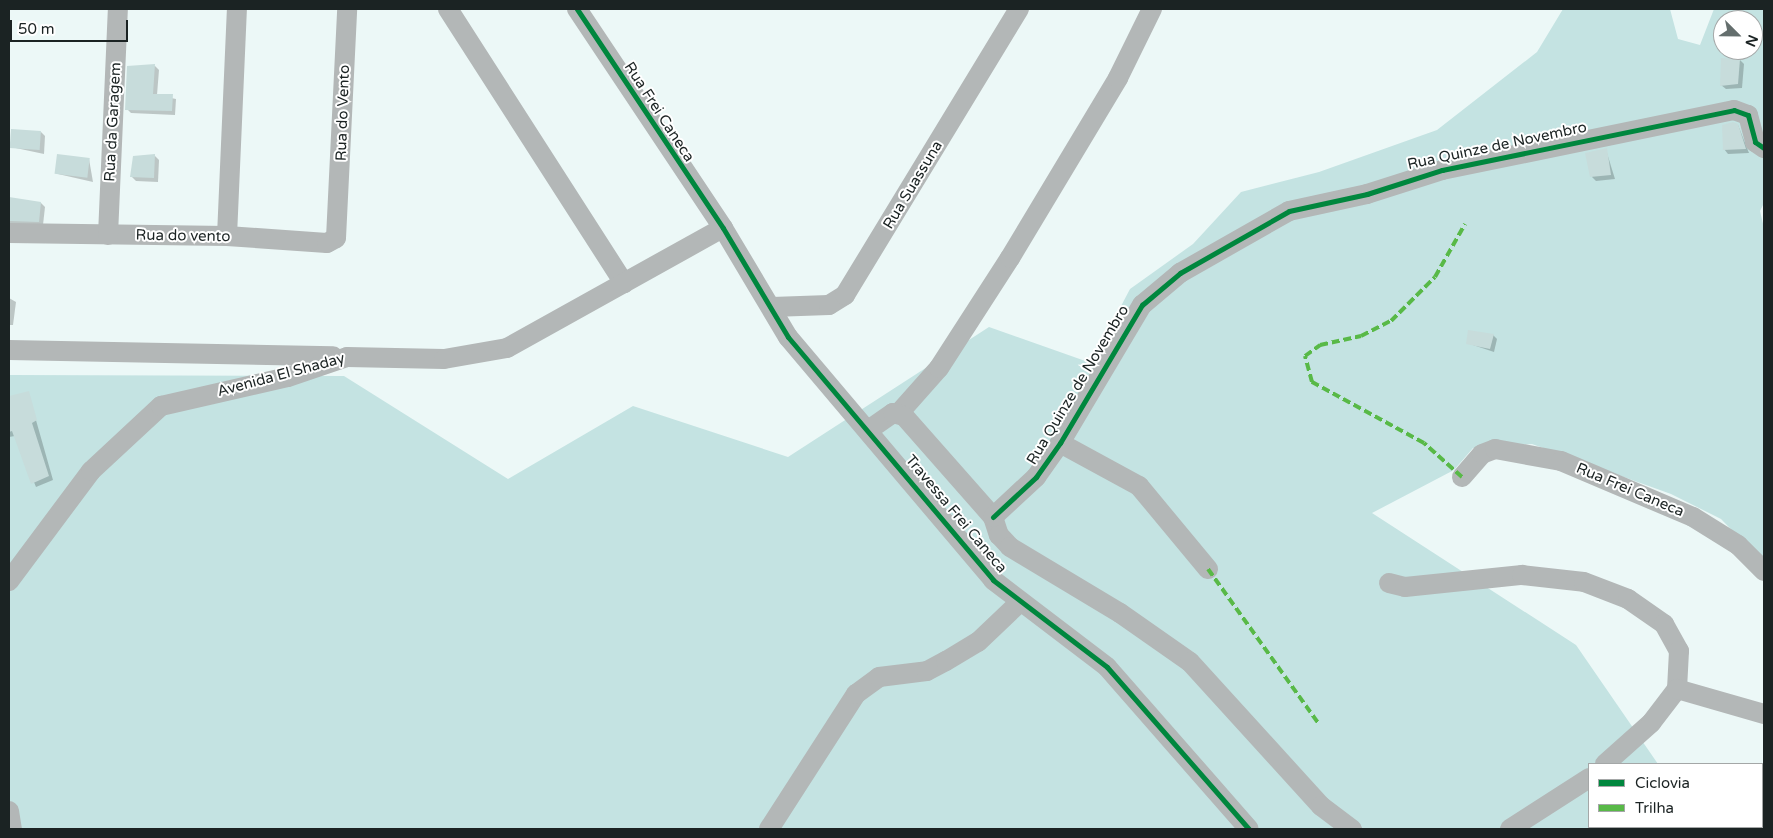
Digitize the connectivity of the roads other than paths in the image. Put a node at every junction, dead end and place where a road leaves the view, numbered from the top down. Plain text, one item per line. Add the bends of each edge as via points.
1 (118, 9) edge
2 (237, 9) edge
3 (347, 9) edge
4 (448, 9) edge
5 (577, 9) edge
6 (1019, 9) edge
7 (1152, 9) edge
8 (1764, 148) edge
9 (339, 218) joint
10 (723, 228) junction
11 (9, 233) edge
12 (108, 235) junction
13 (227, 236) junction
14 (624, 283) junction
15 (772, 307) junction
16 (9, 350) edge
17 (347, 357) junction
18 (899, 413) junction
19 (870, 429) junction
20 (1060, 443) junction
21 (1462, 477) dead end
22 (993, 517) junction
23 (1208, 569) dead end
24 (1764, 570) edge
25 (9, 581) edge
26 (1389, 583) dead end
27 (1019, 603) junction
28 (1677, 689) junction
29 (1764, 714) edge
30 (1606, 763) edge
31 (1588, 779) edge
32 (9, 811) edge
33 (12, 829) edge
34 (769, 829) edge
35 (1249, 829) edge
36 (1352, 829) edge
37 (1510, 829) edge

1 - 12 street, Rua da Garagem
2 - 13 street
3 - 9 street, Rua do Vento
4 - 14 street
5 - 10 street, Rua Frei Caneca
6 - 15 street, Rua Suassuna via 845,295 829,305
7 - 18 street via 1118,78 1010,258 939,368
8 - 20 street, Rua Quinze de Novembro via 1755,142 1748,115 1734,110 1442,170 1367,194 1288,211 1180,273 1142,305
9 - 13 street, Rua do vento via 336,238 328,242
10 - 14 street, Avenida El Shaday
10 - 15 street, Travessa Frei Caneca
11 - 12 street, Rua do vento
12 - 13 street, Rua do vento
14 - 17 street, Avenida El Shaday via 507,348 480,355
15 - 19 street, Travessa Frei Caneca via 788,337
16 - 17 street
17 - 25 street, Avenida El Shaday via 288,377 161,406 92,471
18 - 19 street
18 - 22 street
19 - 27 street, Travessa Frei Caneca via 993,580
20 - 22 street, Rua Quinze de Novembro via 1036,477
20 - 23 street via 1139,486
21 - 24 street, Rua Frei Caneca via 1485,451 1495,449 1561,461 1693,517 1738,545
22 - 36 street via 999,535 1020,555 1120,613 1190,662 1322,806
26 - 28 street via 1405,587 1522,574 1584,582 1628,599 1664,624 1679,651
27 - 34 street via 978,642 946,661 927,671 879,677 856,694
27 - 35 street, Travessa Frei Caneca via 1108,667
28 - 29 street
28 - 30 street via 1651,723
31 - 37 street
32 - 33 street

